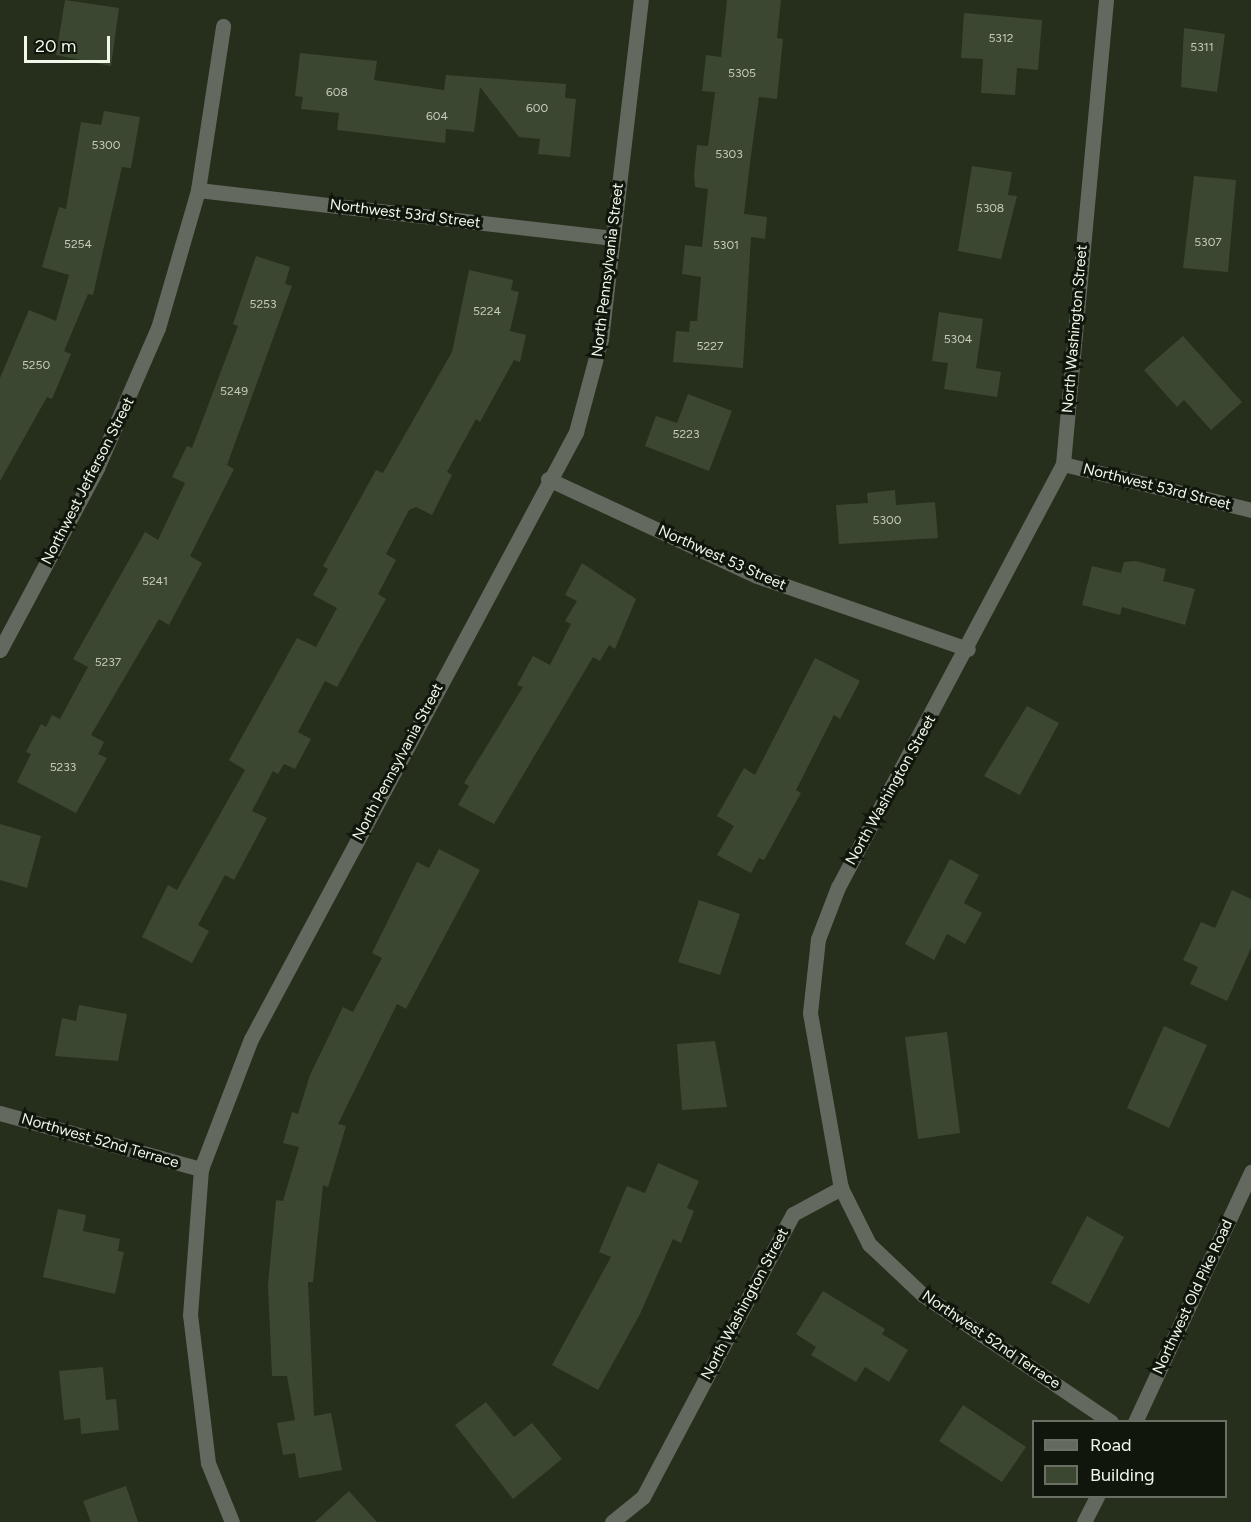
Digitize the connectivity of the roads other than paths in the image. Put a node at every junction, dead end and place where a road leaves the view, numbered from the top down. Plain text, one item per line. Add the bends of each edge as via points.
1 (640, 0) edge
2 (1106, 0) edge
3 (223, 26) dead end
4 (198, 190) junction
5 (613, 238) junction
6 (1063, 464) junction
7 (548, 479) junction
8 (1251, 510) edge
9 (968, 649) junction
10 (0, 650) edge
11 (0, 1113) edge
12 (201, 1169) junction
13 (1251, 1172) edge
14 (841, 1188) junction
15 (1108, 1420) edge
16 (1136, 1420) edge
17 (1096, 1498) edge
18 (232, 1522) edge
19 (612, 1522) edge
20 (1084, 1522) edge

1 - 5 street, North Pennsylvania Street
2 - 6 street, North Washington Street
3 - 4 street, Northwest Jefferson Street
4 - 5 street, Northwest 53rd Street
4 - 10 street, Northwest Jefferson Street via 158,328 130,399
5 - 7 street, North Pennsylvania Street via 595,374 576,432
6 - 8 street, Northwest 53rd Street
6 - 9 street, North Washington Street
7 - 9 street, Northwest 53 Street via 757,576
7 - 12 street, North Pennsylvania Street via 251,1039
9 - 14 street, North Washington Street via 838,887 819,939 812,976 812,1041
11 - 12 street, Northwest 52nd Terrace
12 - 18 street, North Pennsylvania Street via 190,1315 208,1463
13 - 16 street, Northwest Old Pike Road
14 - 15 street, Northwest 52nd Terrace via 870,1244 923,1295
14 - 19 street, North Washington Street via 793,1214 643,1497
17 - 20 street

